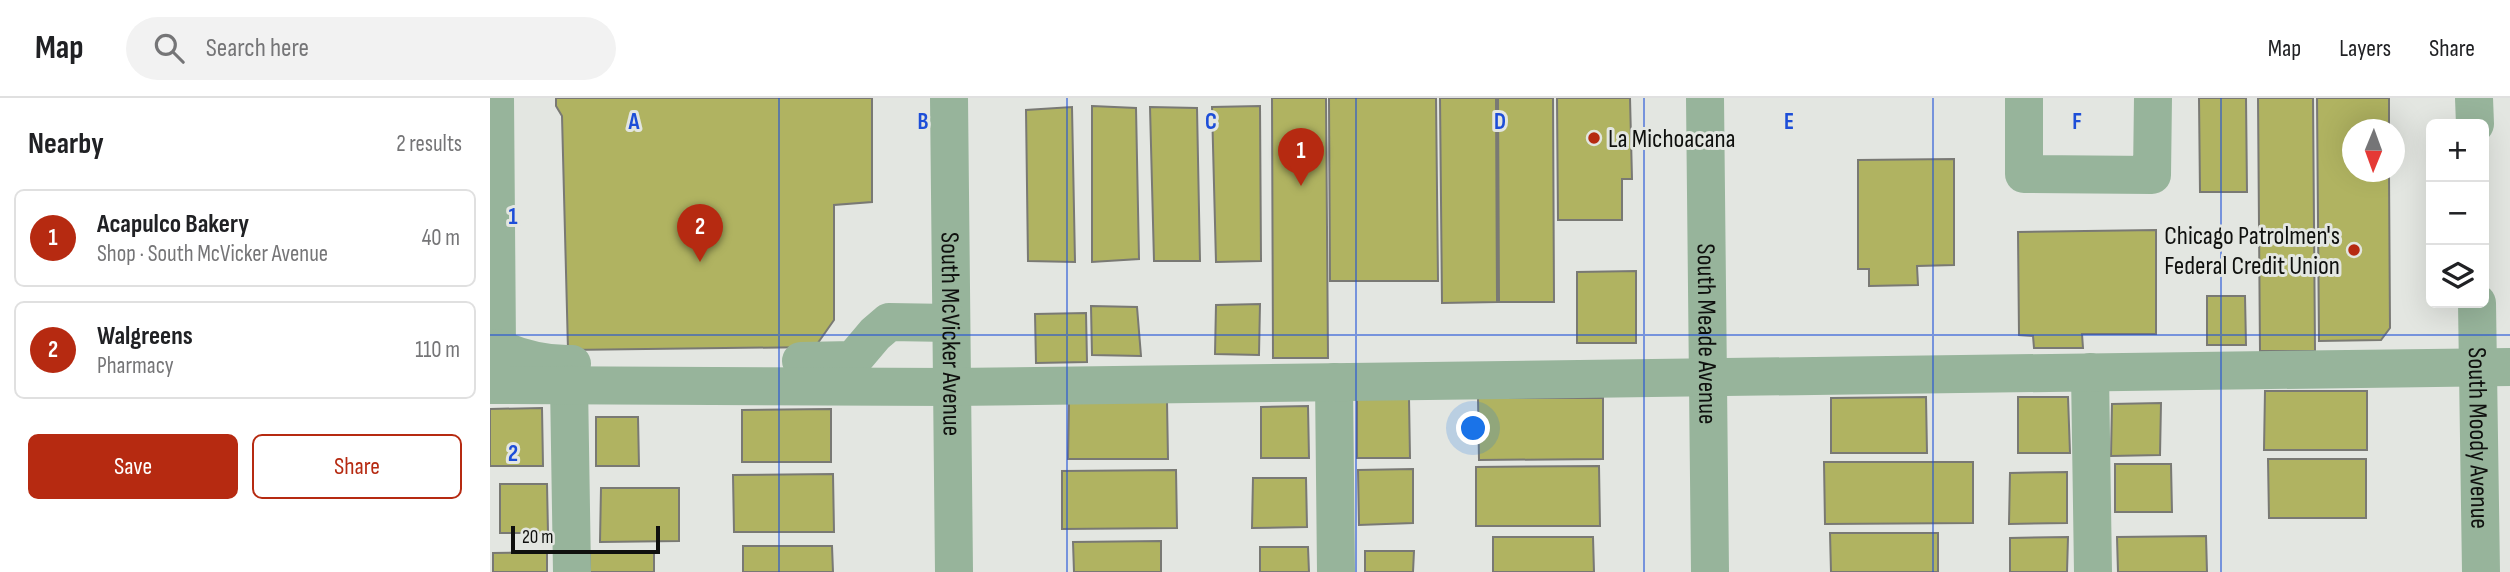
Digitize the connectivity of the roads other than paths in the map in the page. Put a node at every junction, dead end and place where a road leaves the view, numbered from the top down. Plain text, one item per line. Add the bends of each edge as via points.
1 (495, 98) edge
2 (949, 98) edge
3 (1705, 98) edge
4 (2024, 98) edge
5 (2152, 98) edge
6 (2474, 98) edge
7 (2475, 119) edge
8 (2478, 308) edge
9 (951, 323) junction
10 (493, 348) edge
11 (2494, 367) edge
12 (2090, 372) junction
13 (1708, 377) junction
14 (1334, 382) junction
15 (569, 384) junction
16 (490, 385) edge
17 (952, 387) junction
18 (572, 572) edge
19 (954, 572) edge
20 (1336, 572) edge
21 (1710, 572) edge
22 (2093, 572) edge
23 (2481, 572) edge

1 - 10 street
2 - 9 street, South McVicker Avenue
3 - 13 street, South Meade Avenue
4 - 5 street via 2024,174 2126,175 2152,175
6 - 7 street
8 - 11 street, South Moody Avenue
9 - 10 street via 889,322 853,360 549,365
9 - 17 street, South McVicker Avenue
11 - 12 street
11 - 23 street, South Moody Avenue
12 - 13 street
12 - 22 street
13 - 14 street
13 - 21 street, South Meade Avenue
14 - 17 street
14 - 20 street
15 - 16 street
15 - 17 street
15 - 18 street
17 - 19 street, South McVicker Avenue

